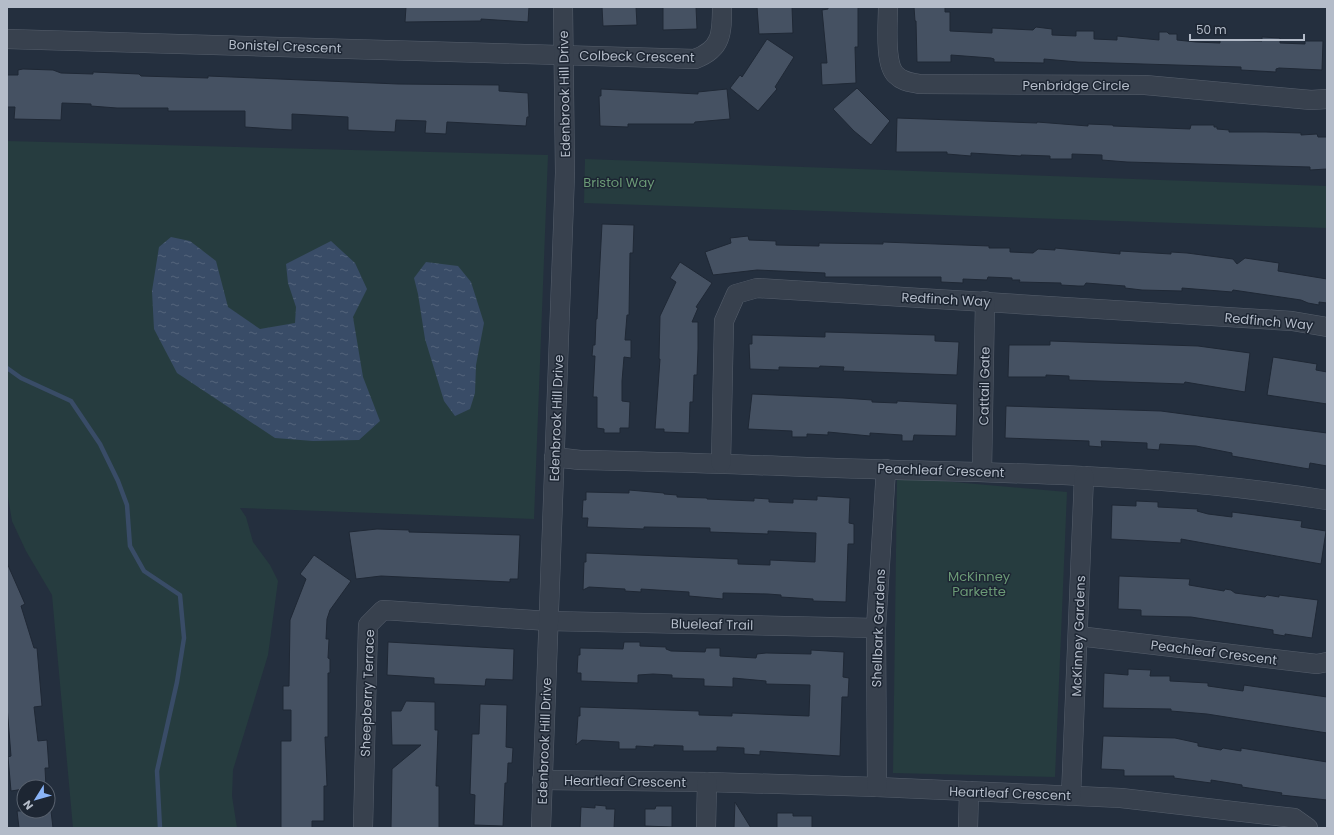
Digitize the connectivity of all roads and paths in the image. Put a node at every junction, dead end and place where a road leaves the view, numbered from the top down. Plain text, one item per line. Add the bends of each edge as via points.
1 (563, 7) edge
2 (722, 7) edge
3 (888, 7) edge
4 (7, 38) edge
5 (563, 54) junction
6 (1327, 99) edge
7 (985, 301) junction
8 (1327, 326) edge
9 (554, 457) junction
10 (721, 463) junction
11 (886, 469) junction
12 (982, 471) junction
13 (1084, 476) junction
14 (1327, 500) edge
15 (548, 621) junction
16 (876, 628) junction
17 (1078, 636) junction
18 (1327, 662) edge
19 (542, 780) junction
20 (707, 782) junction
21 (877, 787) junction
22 (969, 792) junction
23 (1071, 796) junction
24 (363, 828) edge
25 (541, 828) edge
26 (706, 828) edge
27 (968, 828) edge
28 (1308, 828) edge

1 - 5 street, Edenbrook Hill Drive
2 - 5 street, Colbeck Crescent via 721,34 717,43 708,54 695,59
3 - 6 street, Penbridge Circle via 890,64 896,75 905,82 1145,85 1311,100
4 - 5 street, Bonistel Crescent
5 - 9 street, Edenbrook Hill Drive via 565,173
7 - 8 street, Redfinch Way
7 - 10 street, Redfinch Way via 757,288 736,294 724,321
7 - 12 street, Cattail Gate
9 - 10 street, Peachleaf Crescent via 580,460
9 - 15 street, Edenbrook Hill Drive
10 - 11 street, Peachleaf Crescent
11 - 12 street, Peachleaf Crescent
11 - 16 street, Shellbark Gardens
12 - 13 street, Peachleaf Crescent
13 - 14 street, Peachleaf Crescent via 1265,490
13 - 17 street, McKinney Gardens
15 - 16 street, Blueleaf Trail
15 - 19 street, Edenbrook Hill Drive
15 - 24 street, Sheepberry Terrace via 383,610 368,625
16 - 21 street, Shellbark Gardens
17 - 18 street, Peachleaf Crescent via 1317,664
17 - 23 street, McKinney Gardens
19 - 20 street, Heartleaf Crescent
19 - 25 street, Edenbrook Hill Drive
20 - 21 street, Heartleaf Crescent
20 - 26 street
21 - 22 street, Heartleaf Crescent
22 - 23 street, Heartleaf Crescent
22 - 27 street
23 - 28 street, Heartleaf Crescent via 1121,798 1268,814 1294,818

